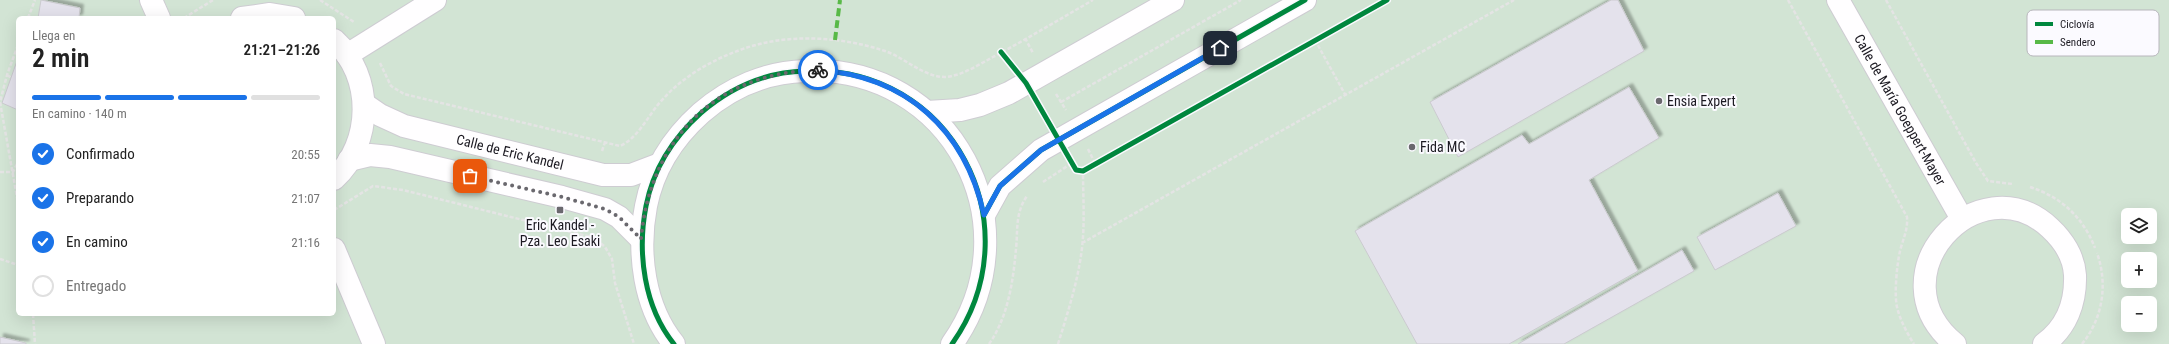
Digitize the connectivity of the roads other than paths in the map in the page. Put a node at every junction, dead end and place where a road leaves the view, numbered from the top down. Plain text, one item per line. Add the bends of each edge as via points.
1 (151, 0) edge
2 (435, 0) edge
3 (1173, 0) edge
4 (1305, 0) edge
5 (1838, 0) edge
6 (158, 16) edge
7 (256, 16) edge
8 (282, 16) edge
9 (341, 48) edge
10 (364, 104) junction
11 (927, 112) junction
12 (350, 160) junction
13 (660, 164) junction
14 (336, 177) edge
15 (984, 215) junction
16 (1962, 219) junction
17 (641, 239) junction
18 (336, 253) edge
19 (669, 341) edge
20 (957, 341) edge
21 (374, 344) edge
22 (1955, 344) edge
23 (2044, 344) edge

1 - 6 street
2 - 9 street
3 - 11 street via 1035,78 980,105 960,110
4 - 15 street via 1041,150 1000,186
5 - 16 street, Calle de María Goeppert-Mayer
7 - 8 street
9 - 10 street via 360,83
10 - 12 street via 360,136
10 - 13 street, Calle de Eric Kandel via 380,116 404,126 603,175 631,175
11 - 13 street via 888,86 856,75 817,70 792,71 749,83 721,98 691,122
11 - 15 street via 948,133 962,153 975,181
12 - 14 street
12 - 17 street via 370,155 390,157 573,200 605,209 619,217
13 - 17 street via 647,199
15 - 20 street via 986,247 982,280
16 - 22 street via 1950,228 1932,251 1925,280 1927,302 1935,322
16 - 23 street via 1990,209 2019,211 2045,223 2065,246 2075,273 2073,302 2060,329
17 - 19 street via 649,293
18 - 21 street

